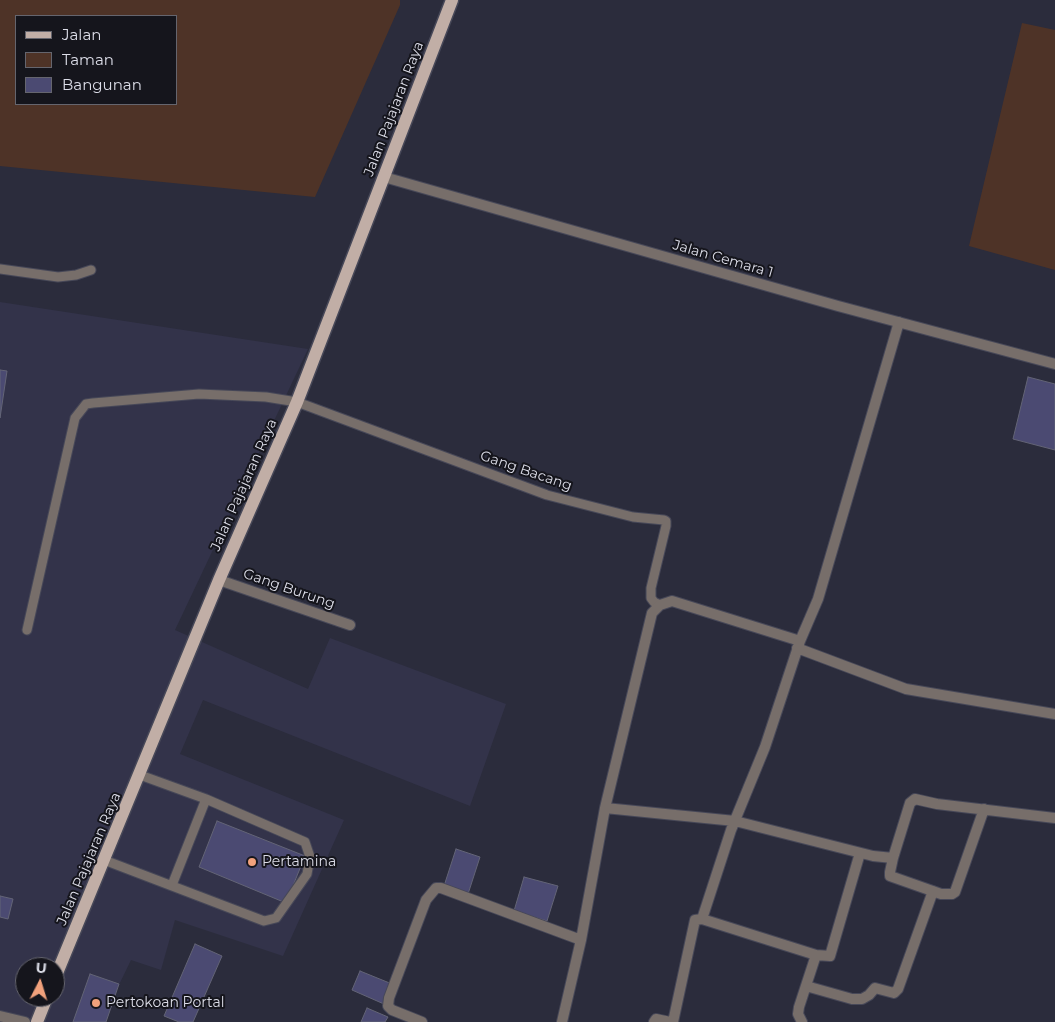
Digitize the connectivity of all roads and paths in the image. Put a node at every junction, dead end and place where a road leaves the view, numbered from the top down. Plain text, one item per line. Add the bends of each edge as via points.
1 (452, 0) edge
2 (384, 176) junction
3 (0, 269) edge
4 (91, 270) dead end
5 (899, 322) junction
6 (1055, 364) edge
7 (296, 402) junction
8 (219, 580) junction
9 (660, 605) junction
10 (350, 625) dead end
11 (27, 630) dead end
12 (798, 645) junction
13 (1055, 714) edge
14 (140, 775) junction
15 (206, 799) junction
16 (605, 808) junction
17 (984, 810) junction
18 (1055, 818) edge
19 (735, 821) junction
20 (860, 853) junction
21 (893, 858) junction
22 (104, 860) junction
23 (172, 886) junction
24 (933, 891) junction
25 (702, 920) junction
26 (581, 940) junction
27 (816, 955) junction
28 (64, 957) edge
29 (806, 986) junction
30 (43, 1007) edge
31 (0, 1016) edge
32 (25, 1022) edge
33 (37, 1022) edge
34 (422, 1022) edge
35 (562, 1022) edge
36 (654, 1022) edge
37 (671, 1022) edge
38 (802, 1022) edge

1 - 2 main road, Jalan Pajajaran Raya
2 - 5 street, Jalan Cemara 1
2 - 7 main road, Jalan Pajajaran Raya
3 - 4 lane via 58,277
5 - 6 street, Jalan Cemara 1
5 - 12 street via 818,599
7 - 8 main road, Jalan Pajajaran Raya
7 - 9 lane, Gang Bacang via 547,495 632,517 666,521 651,588 651,598
7 - 11 lane via 266,397 199,394 86,404 74,418
8 - 10 street, Gang Burung
8 - 14 main road, Jalan Pajajaran Raya
9 - 12 street via 672,602
9 - 16 street via 652,613
12 - 13 street via 906,689
12 - 19 street via 765,747
14 - 15 lane
14 - 22 main road, Jalan Pajajaran Raya
15 - 23 lane
15 - 23 lane via 305,842 310,857 307,874 276,918 264,921
16 - 19 street
16 - 26 street
17 - 18 street
17 - 21 street via 912,800
17 - 24 street via 955,892 948,895
19 - 20 street
19 - 25 street
20 - 21 street
20 - 27 street via 830,956
21 - 24 street via 890,876
22 - 23 lane
22 - 28 main road, Jalan Pajajaran Raya
24 - 29 street via 894,993 875,988 862,999 852,999
25 - 27 street
25 - 37 street via 695,920
26 - 34 street via 436,888 426,900 388,1006
26 - 35 street
27 - 29 street
29 - 38 street via 798,1014
30 - 33 main road
31 - 32 street
36 - 37 street via 656,1019

